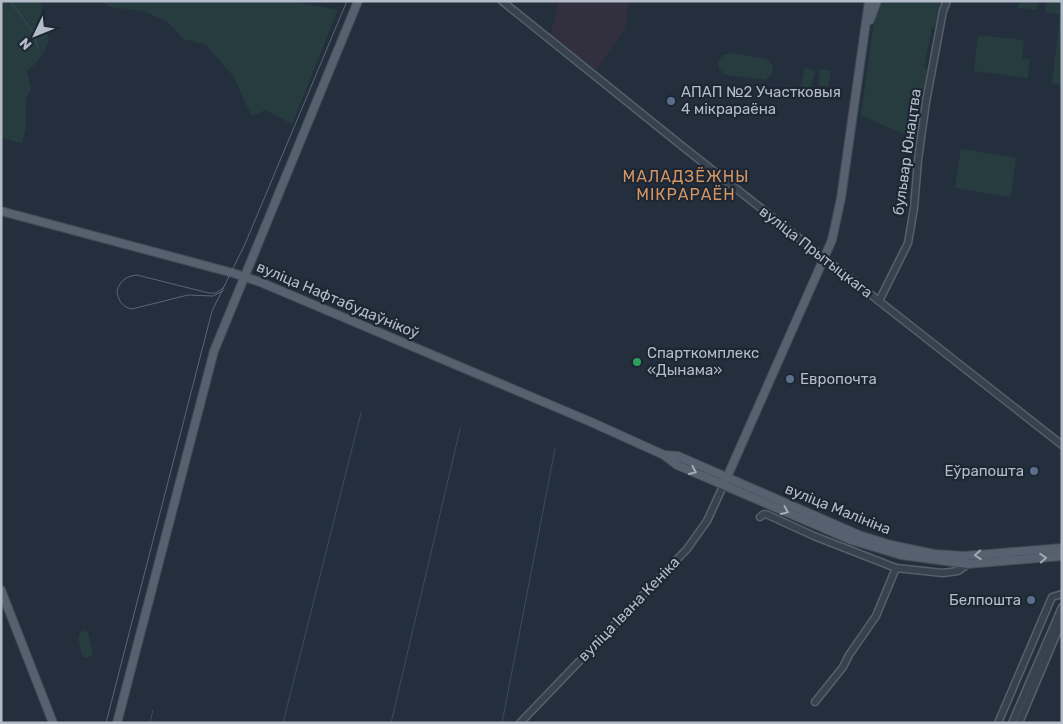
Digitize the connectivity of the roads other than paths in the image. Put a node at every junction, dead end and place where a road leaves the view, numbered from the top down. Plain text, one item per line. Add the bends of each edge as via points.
1 (358, 1) edge
2 (502, 1) edge
3 (869, 1) edge
4 (877, 1) edge
5 (947, 1) edge
6 (866, 28) junction
7 (1, 211) edge
8 (825, 258) junction
9 (246, 278) junction
10 (878, 301) junction
11 (1062, 445) edge
12 (726, 481) junction
13 (766, 499) junction
14 (1062, 548) edge
15 (1062, 556) edge
16 (968, 564) junction
17 (896, 568) junction
18 (1, 590) edge
19 (1062, 594) edge
20 (1062, 607) edge
21 (1062, 621) edge
22 (1013, 688) junction
23 (1028, 695) junction
24 (815, 702) dead end
25 (53, 723) edge
26 (117, 723) edge
27 (520, 723) edge
28 (998, 723) edge
29 (1012, 723) edge
30 (1019, 723) edge

1 - 9 main road, вуліца Нафтабудаўнікоў
2 - 8 street, вуліца Прытыцкага
3 - 6 main road
4 - 6 main road
5 - 10 street, бульвар Юнацтва via 926,102 908,243
6 - 8 main road via 841,198
7 - 9 main road
8 - 10 street, вуліца Прытыцкага
8 - 12 main road
9 - 12 main road, вуліца Нафтабудаўнікоў via 336,313 664,455 673,463
9 - 26 main road via 214,351
10 - 11 street, вуліца Прытыцкага
12 - 13 main road, вуліца Малініна
12 - 27 street, вуліца Івана Кеніка via 707,521 686,549
14 -> 13 main road, вуліца Малініна via 965,556 916,551 859,535
13 -> 16 main road, вуліца Малініна via 851,540 900,555
13 - 17 street, вуліца Малініна via 762,516
16 -> 15 main road, вуліца Малініна
16 - 17 street, вуліца Малініна via 958,571 944,573
17 - 24 street via 876,616 843,667
18 - 25 main road
19 - 22 street via 1052,597
20 - 23 street
21 - 23 street
22 - 23 street
22 - 28 street
23 - 29 street
23 - 30 street

